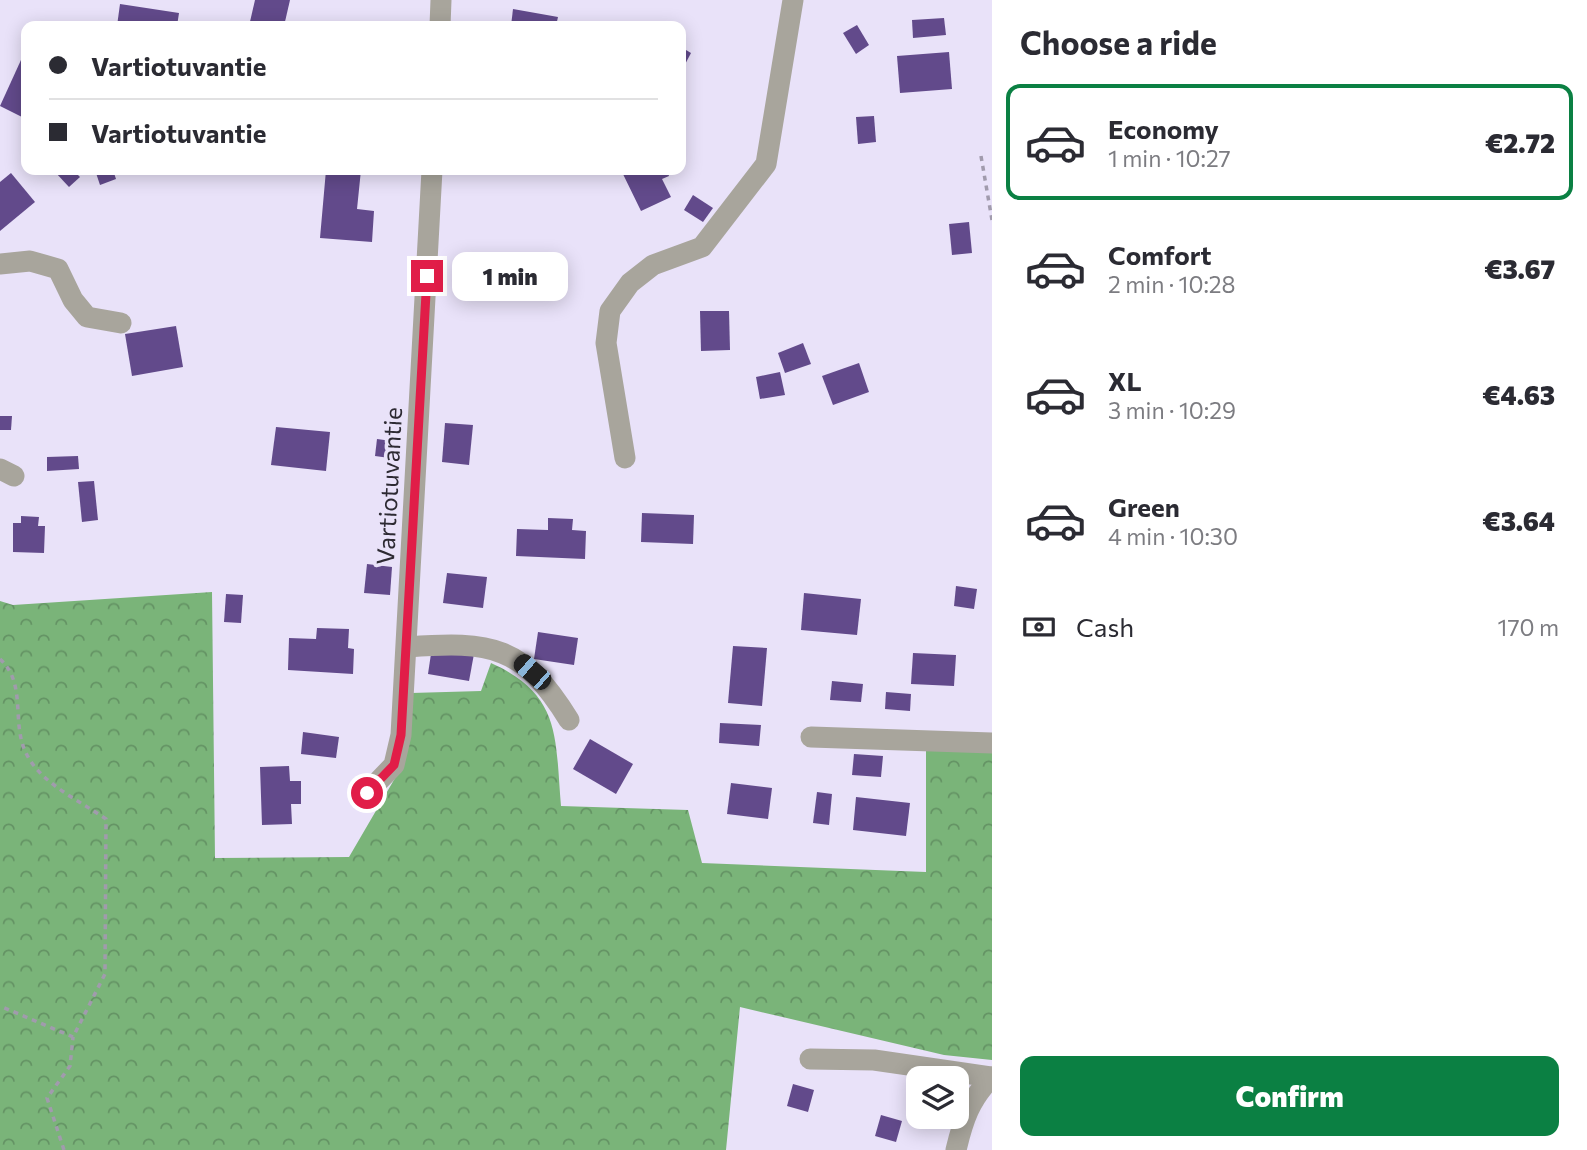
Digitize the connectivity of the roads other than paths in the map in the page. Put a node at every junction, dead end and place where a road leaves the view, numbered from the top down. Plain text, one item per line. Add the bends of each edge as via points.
1 (441, 0) edge
2 (793, 0) edge
3 (440, 21) edge
4 (432, 175) edge
5 (0, 264) edge
6 (121, 323) dead end
7 (625, 458) dead end
8 (408, 648) junction
9 (569, 720) dead end
10 (811, 737) dead end
11 (992, 743) edge
12 (367, 793) dead end
13 (810, 1059) dead end
14 (992, 1077) edge
15 (956, 1150) edge

1 - 3 street
2 - 7 street via 766,164 702,247 653,265 630,283 610,311 606,343
4 - 8 street, Vartiotuvantie
5 - 6 street via 30,261 58,269 73,300 88,317
8 - 9 street via 466,643 517,659 547,684
8 - 12 street, Vartiotuvantie via 394,765
10 - 11 street
13 - 14 street via 874,1060
14 - 15 street via 965,1112

